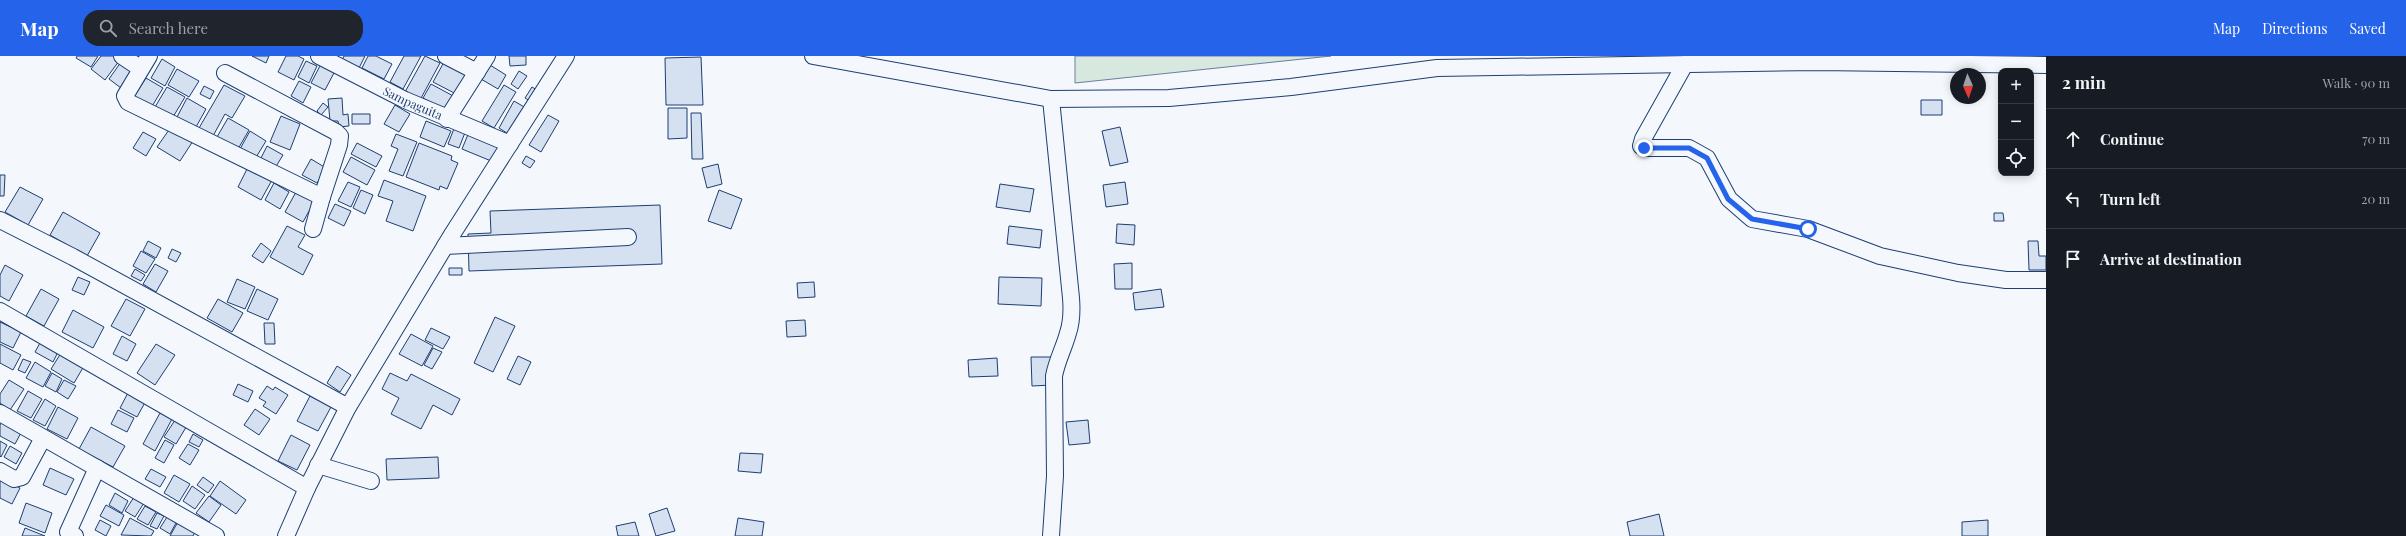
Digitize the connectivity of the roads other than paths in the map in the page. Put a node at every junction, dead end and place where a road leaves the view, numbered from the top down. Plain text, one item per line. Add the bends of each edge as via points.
1 (122, 56) edge
2 (319, 56) edge
3 (446, 56) edge
4 (487, 56) edge
5 (566, 56) edge
6 (813, 56) edge
7 (144, 62) edge
8 (1685, 64) junction
9 (2046, 66) edge
10 (476, 72) junction
11 (225, 73) dead end
12 (1051, 99) junction
13 (447, 119) junction
14 (510, 144) junction
15 (322, 197) junction
16 (0, 220) edge
17 (313, 229) dead end
18 (628, 237) dead end
19 (445, 246) junction
20 (2046, 280) edge
21 (0, 311) edge
22 (348, 407) junction
23 (0, 413) edge
24 (43, 438) junction
25 (318, 465) junction
26 (97, 468) junction
27 (0, 471) edge
28 (371, 481) dead end
29 (307, 488) junction
30 (70, 535) edge
31 (216, 536) edge
32 (286, 536) edge
33 (1051, 536) edge

1 - 7 street
2 - 13 street, Sampaguita
3 - 10 street
4 - 10 street
5 - 14 street
6 - 12 street
7 - 15 street via 125,96 132,106
8 - 9 street via 1825,62
8 - 12 street via 1437,68 1291,87 1169,98
8 - 20 street via 1641,146 1689,148 1707,158 1728,199 1752,219 1808,229 1880,256 1950,271 2006,280
10 - 13 street
11 - 15 street via 340,136
12 - 33 street via 1072,319 1054,376 1055,476
13 - 14 street, Sampaguita
14 - 19 street
15 - 17 street
16 - 22 street
18 - 19 street
19 - 22 street
21 - 29 street
22 - 25 street
23 - 24 street
24 - 26 street
24 - 27 street via 22,477 14,478
25 - 28 street
25 - 29 street
26 - 30 street
26 - 31 street
29 - 32 street

